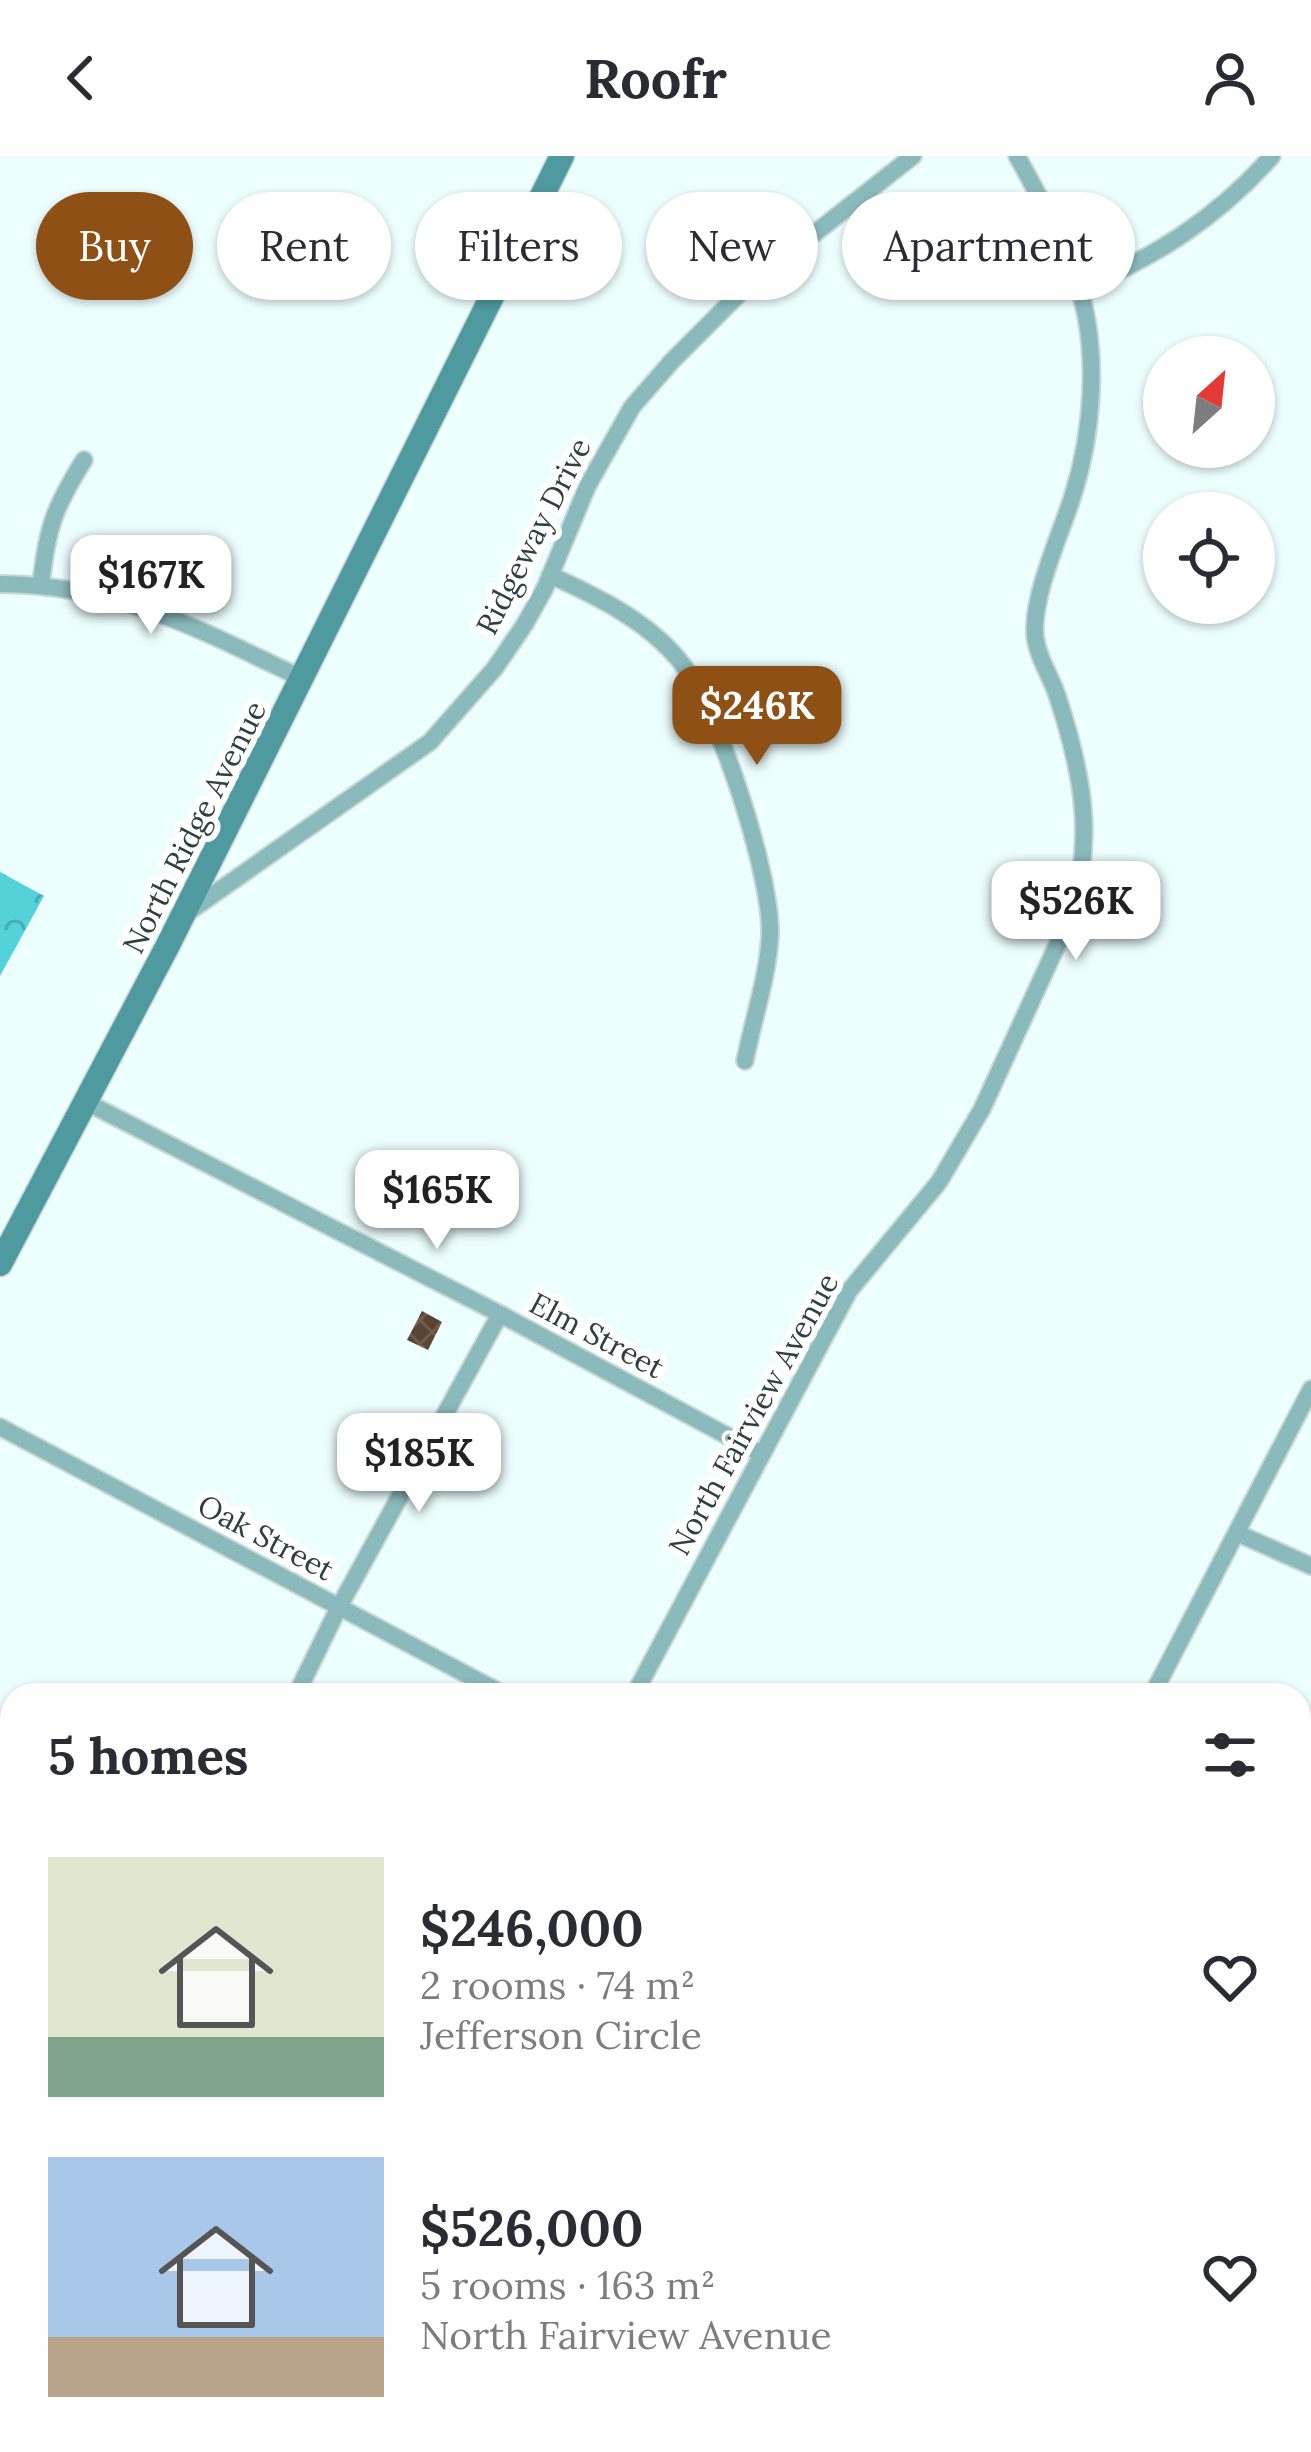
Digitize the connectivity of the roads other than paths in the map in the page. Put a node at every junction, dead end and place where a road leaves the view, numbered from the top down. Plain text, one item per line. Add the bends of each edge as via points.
1 (562, 156) edge
2 (914, 156) edge
3 (1017, 156) edge
4 (1272, 156) edge
5 (1034, 192) edge
6 (1135, 264) edge
7 (1082, 300) edge
8 (83, 460) dead end
9 (550, 575) junction
10 (0, 584) edge
11 (41, 584) junction
12 (303, 679) junction
13 (182, 917) junction
14 (745, 1061) dead end
15 (86, 1102) junction
16 (0, 1264) edge
17 (500, 1314) junction
18 (1311, 1389) edge
19 (0, 1427) edge
20 (761, 1454) junction
21 (1237, 1533) junction
22 (1311, 1566) edge
23 (339, 1607) junction
24 (302, 1683) edge
25 (482, 1683) edge
26 (640, 1683) edge
27 (1158, 1683) edge

1 - 12 street, North Ridge Avenue
2 - 9 street, Ridgeway Drive via 744,289 671,361 604,453
3 - 5 street, North Fairview Avenue
4 - 6 street via 1216,212
7 - 20 street, North Fairview Avenue via 1090,360 1086,442 1035,633 1076,764 1087,839 1081,885 982,1109 939,1182 858,1276
8 - 11 street via 47,532
9 - 13 street, Ridgeway Drive via 495,668 430,742
9 - 14 street via 611,605 668,648 694,680 713,726 754,836 768,908 769,944
10 - 11 street
11 - 12 street via 113,596 181,620
12 - 13 street, North Ridge Avenue
13 - 15 street, North Ridge Avenue
15 - 16 street, North Ridge Avenue
15 - 17 street, Elm Street
17 - 20 street, Elm Street
17 - 23 street
18 - 21 street
19 - 23 street, Oak Street
20 - 26 street, North Fairview Avenue
21 - 22 street
21 - 27 street
23 - 24 street
23 - 25 street, Oak Street

